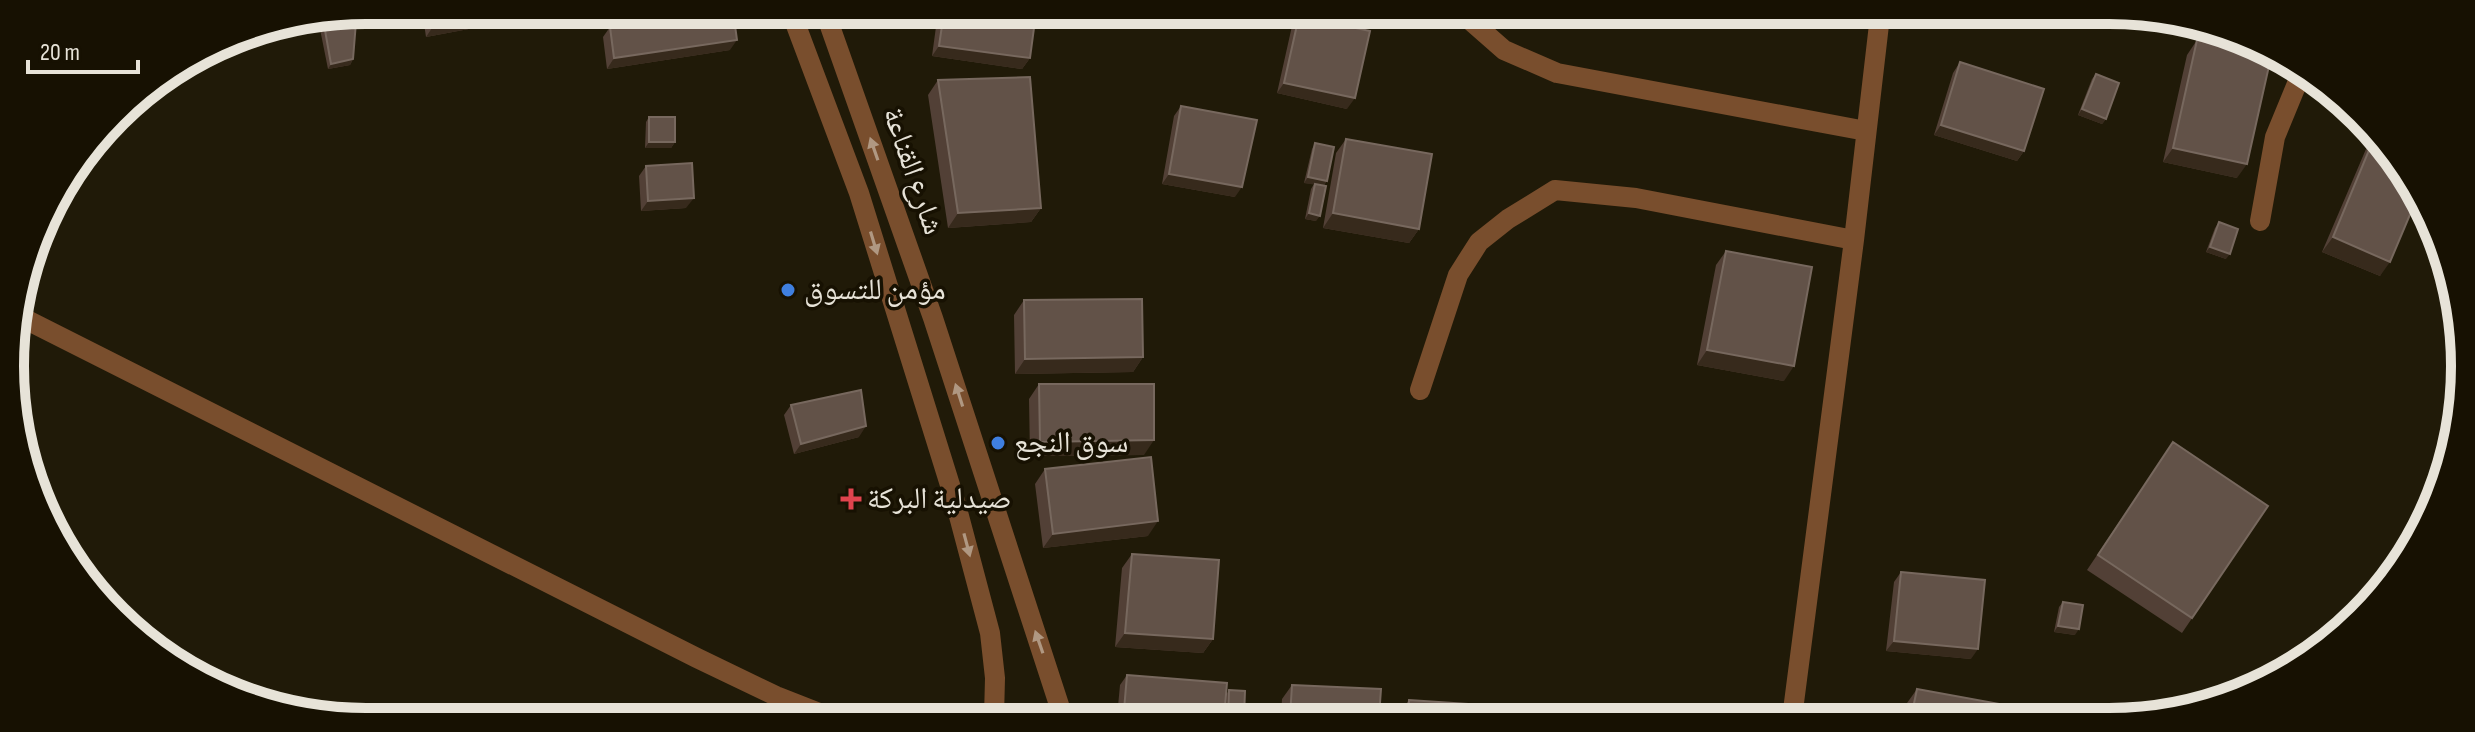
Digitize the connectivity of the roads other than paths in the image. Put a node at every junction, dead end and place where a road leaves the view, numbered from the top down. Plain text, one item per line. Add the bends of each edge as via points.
1 (796, 24) edge
2 (829, 24) edge
3 (1474, 24) edge
4 (1879, 24) edge
5 (2298, 81) edge
6 (1866, 131) junction
7 (2260, 221) dead end
8 (1854, 240) junction
9 (27, 320) edge
10 (1420, 390) dead end
11 (990, 491) junction
12 (955, 501) junction
13 (807, 708) edge
14 (994, 708) edge
15 (1060, 708) edge
16 (1793, 708) edge

1 -> 12 street, شارع القناعة via 859,193
11 -> 2 street, شارع القناعة
3 - 6 street via 1504,50 1557,73
4 - 6 street
5 - 7 street via 2275,137
6 - 8 street
8 - 10 street via 1636,198 1555,190 1479,242 1458,275
8 - 16 street
9 - 13 street via 697,658
11 - 12 street
15 -> 11 street, شارع القناعة
12 -> 14 street, شارع القناعة via 990,633

